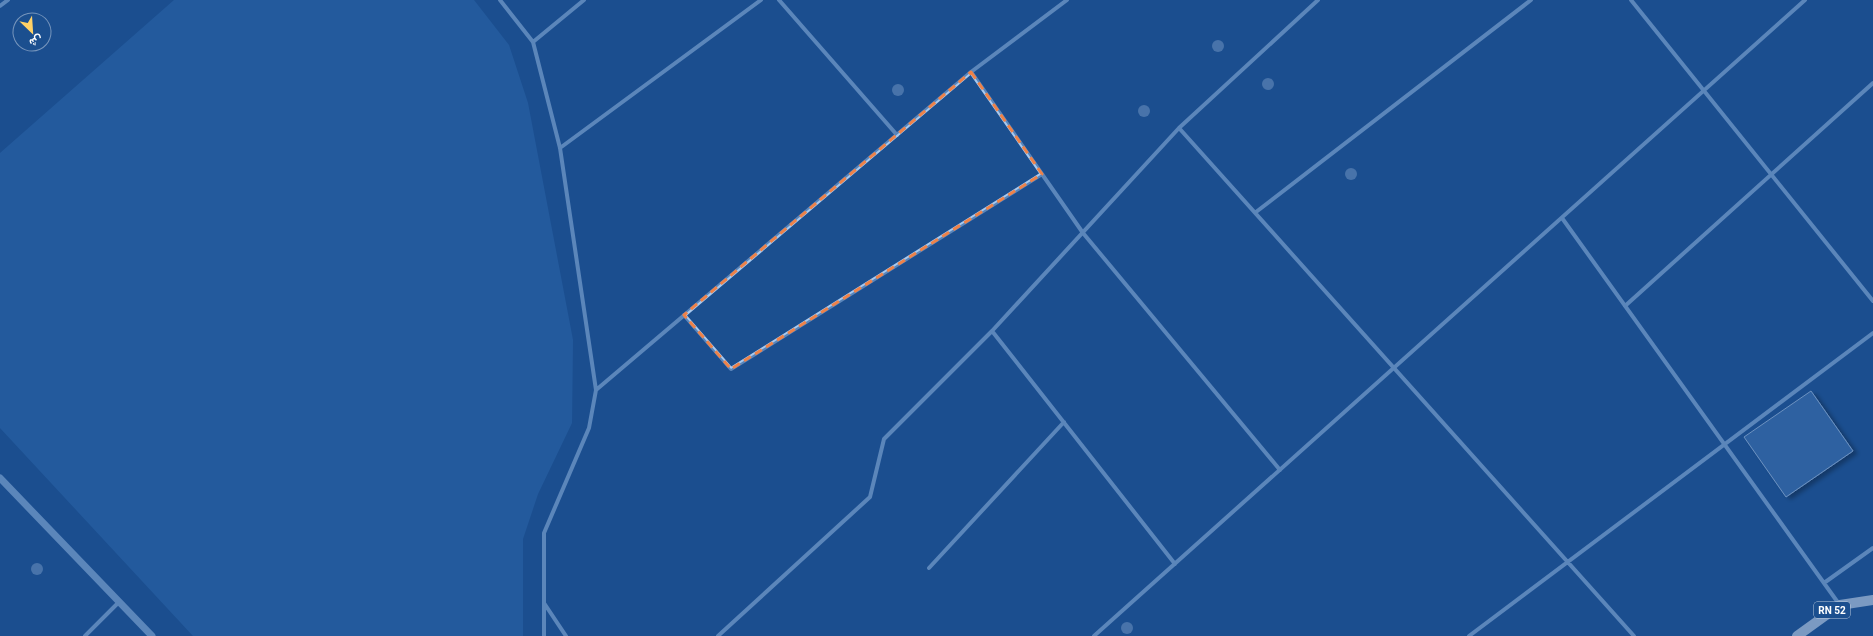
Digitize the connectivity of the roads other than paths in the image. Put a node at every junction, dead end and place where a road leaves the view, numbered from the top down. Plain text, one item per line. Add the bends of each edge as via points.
1 (8, 0) edge
2 (500, 0) edge
3 (584, 0) edge
4 (761, 0) edge
5 (779, 0) edge
6 (1067, 0) edge
7 (1318, 0) edge
8 (1531, 0) edge
9 (1631, 0) edge
10 (1805, 0) edge
11 (0, 6) edge
12 (533, 42) junction
13 (971, 72) junction
14 (1873, 83) edge
15 (1704, 91) junction
16 (1179, 128) junction
17 (897, 135) junction
18 (560, 148) junction
19 (1042, 174) junction
20 (1771, 174) junction
21 (1256, 212) junction
22 (1562, 218) junction
23 (1083, 233) junction
24 (1873, 302) edge
25 (1625, 306) junction
26 (684, 316) junction
27 (992, 331) junction
28 (1873, 333) edge
29 (1395, 367) junction
30 (596, 390) junction
31 (1064, 422) junction
32 (1724, 444) junction
33 (1280, 470) junction
34 (0, 478) edge
35 (1873, 548) edge
36 (1568, 562) junction
37 (1175, 564) junction
38 (929, 568) dead end
39 (1824, 583) junction
40 (1873, 600) edge
41 (119, 602) junction
42 (543, 602) junction
43 (1840, 605) junction
44 (85, 636) edge
45 (152, 636) edge
46 (544, 636) edge
47 (566, 636) edge
48 (718, 636) edge
49 (1094, 636) edge
50 (1469, 636) edge
51 (1634, 636) edge
52 (1797, 636) edge

1 - 11 street
2 - 12 street
3 - 12 street
4 - 18 street
5 - 17 street
6 - 13 street
7 - 16 street
8 - 21 street
9 - 15 street
10 - 15 street
12 - 18 street
13 - 17 street
13 - 19 street
14 - 20 street
15 - 20 street
15 - 22 street
16 - 21 street
16 - 23 street
17 - 26 street
18 - 30 street
19 - 23 street
19 - 26 street via 731,369
20 - 24 street
20 - 25 street
21 - 29 street
22 - 25 street
22 - 29 street
23 - 27 street
23 - 33 street
25 - 32 street
26 - 30 street
27 - 31 street
27 - 48 street via 884,439 870,497
28 - 32 street
29 - 33 street
29 - 36 street
30 - 42 street via 588,428 544,534
31 - 37 street
31 - 38 street
32 - 36 street
32 - 39 street
33 - 37 street
34 - 41 street
35 - 39 street
36 - 50 street
36 - 51 street
37 - 49 street
39 - 43 street
40 - 43 main road, RN 52
41 - 44 street
41 - 45 street
42 - 46 street
42 - 47 street
43 - 52 main road, RN 52

